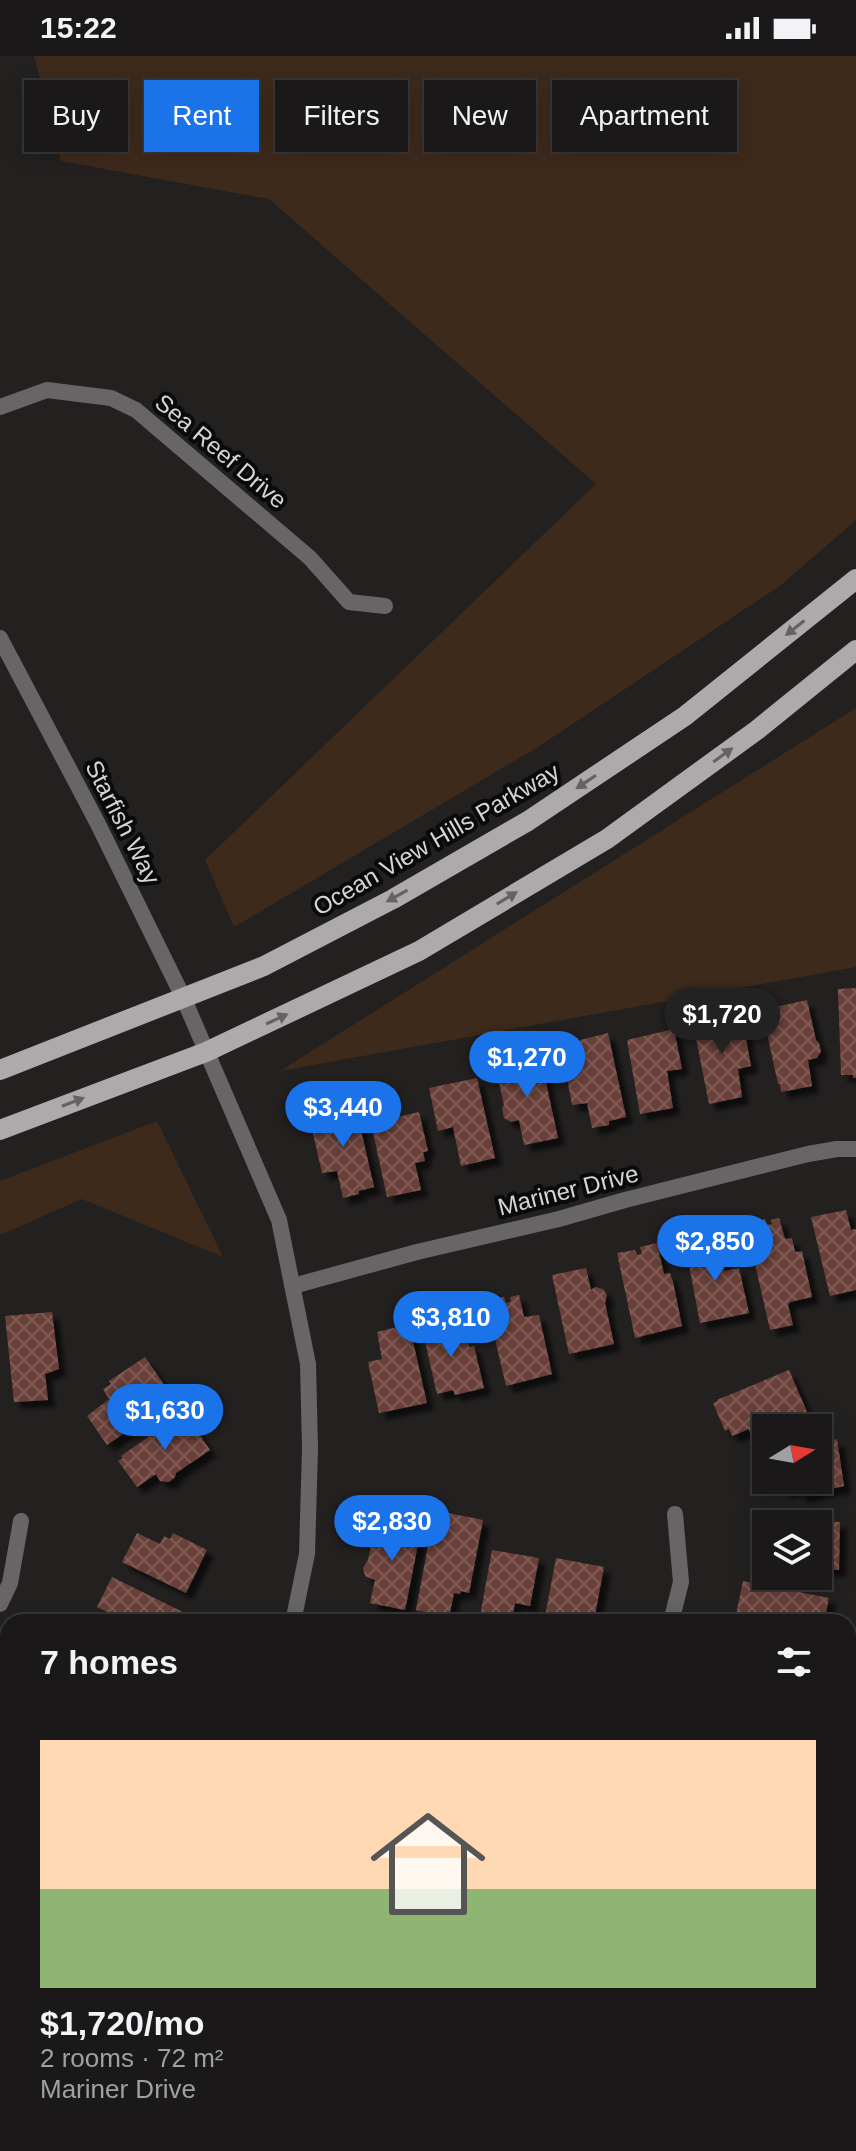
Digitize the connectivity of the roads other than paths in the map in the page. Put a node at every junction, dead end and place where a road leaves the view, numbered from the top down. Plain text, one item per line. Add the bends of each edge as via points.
1 (0, 407) edge
2 (856, 579) edge
3 (385, 606) dead end
4 (0, 638) edge
5 (856, 650) edge
6 (183, 997) junction
7 (206, 1052) junction
8 (0, 1070) edge
9 (0, 1130) edge
10 (856, 1149) edge
11 (293, 1286) junction
12 (675, 1514) dead end
13 (21, 1521) dead end
14 (0, 1604) edge
15 (295, 1614) edge
16 (673, 1614) edge

1 - 3 street, Sea Reef Drive via 47,390 111,398 136,410 310,558 349,602
2 -> 6 main road, Ocean View Hills Parkway via 685,716 528,821 264,966
4 - 6 street, Starfish Way
7 -> 5 main road via 419,951 607,839
6 - 7 street, Starfish Way
6 - 8 main road, Ocean View Hills Parkway
9 -> 7 main road
7 - 11 street, Starfish Way via 279,1220
10 - 11 street, Mariner Drive via 808,1154
11 - 15 street, Starfish Way via 308,1364 310,1448 307,1554
12 - 16 street via 681,1582
13 - 14 street via 10,1583

